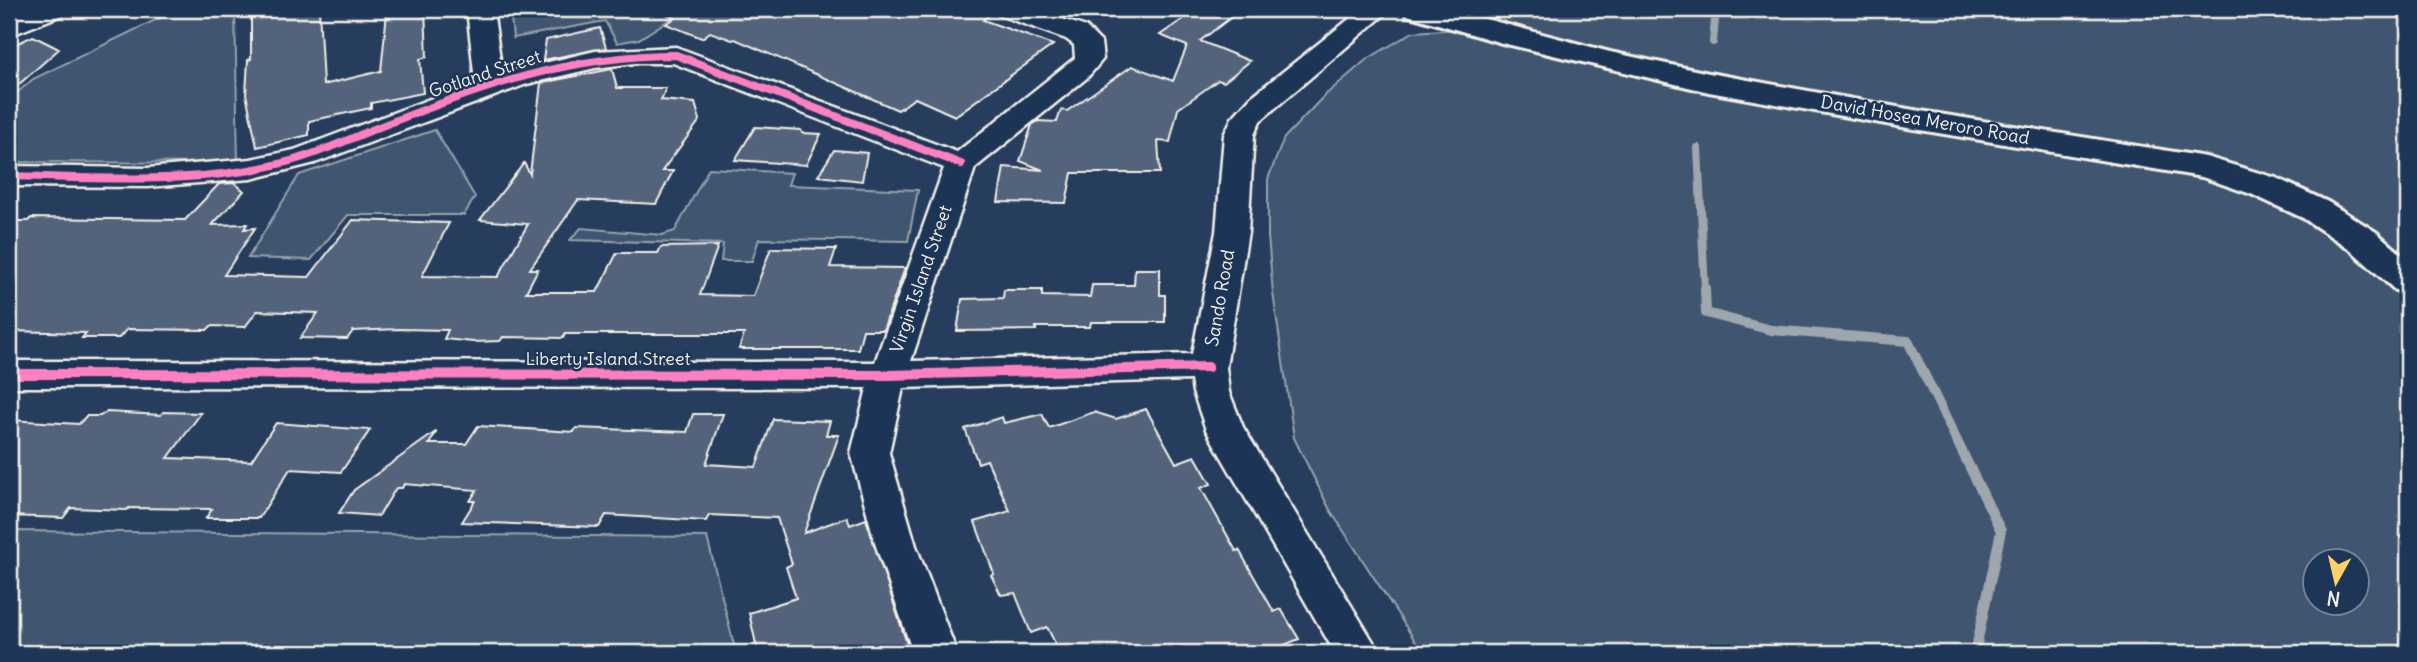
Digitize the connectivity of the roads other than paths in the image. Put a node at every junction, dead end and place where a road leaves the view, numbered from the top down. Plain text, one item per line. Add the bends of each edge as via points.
1 (53, 9) edge
2 (480, 9) edge
3 (1008, 9) edge
4 (1378, 9) edge
5 (1417, 9) edge
6 (9, 28) edge
7 (489, 86) junction
8 (961, 164) junction
9 (9, 176) edge
10 (2408, 281) edge
11 (1208, 367) junction
12 (9, 374) edge
13 (888, 375) junction
14 (935, 653) edge
15 (1357, 653) edge

1 - 6 street
2 - 7 street
3 - 8 street, Virgin Island Street via 1076,33 1087,42 1088,59
4 - 11 street, Sando Road via 1247,118 1239,135 1232,232
5 - 10 main road, David Hosea Meroro Road via 1583,54 1720,83 2206,167 2317,208 2358,235
7 - 8 street, Gotland Street via 604,56 677,55
7 - 9 street, Gotland Street via 286,162 204,175
8 - 13 street, Virgin Island Street
11 - 13 street, Liberty Island Street
11 - 15 street, Sando Road via 1211,392 1225,430
12 - 13 street, Liberty Island Street
13 - 14 street, Virgin Island Street via 870,453 896,546

